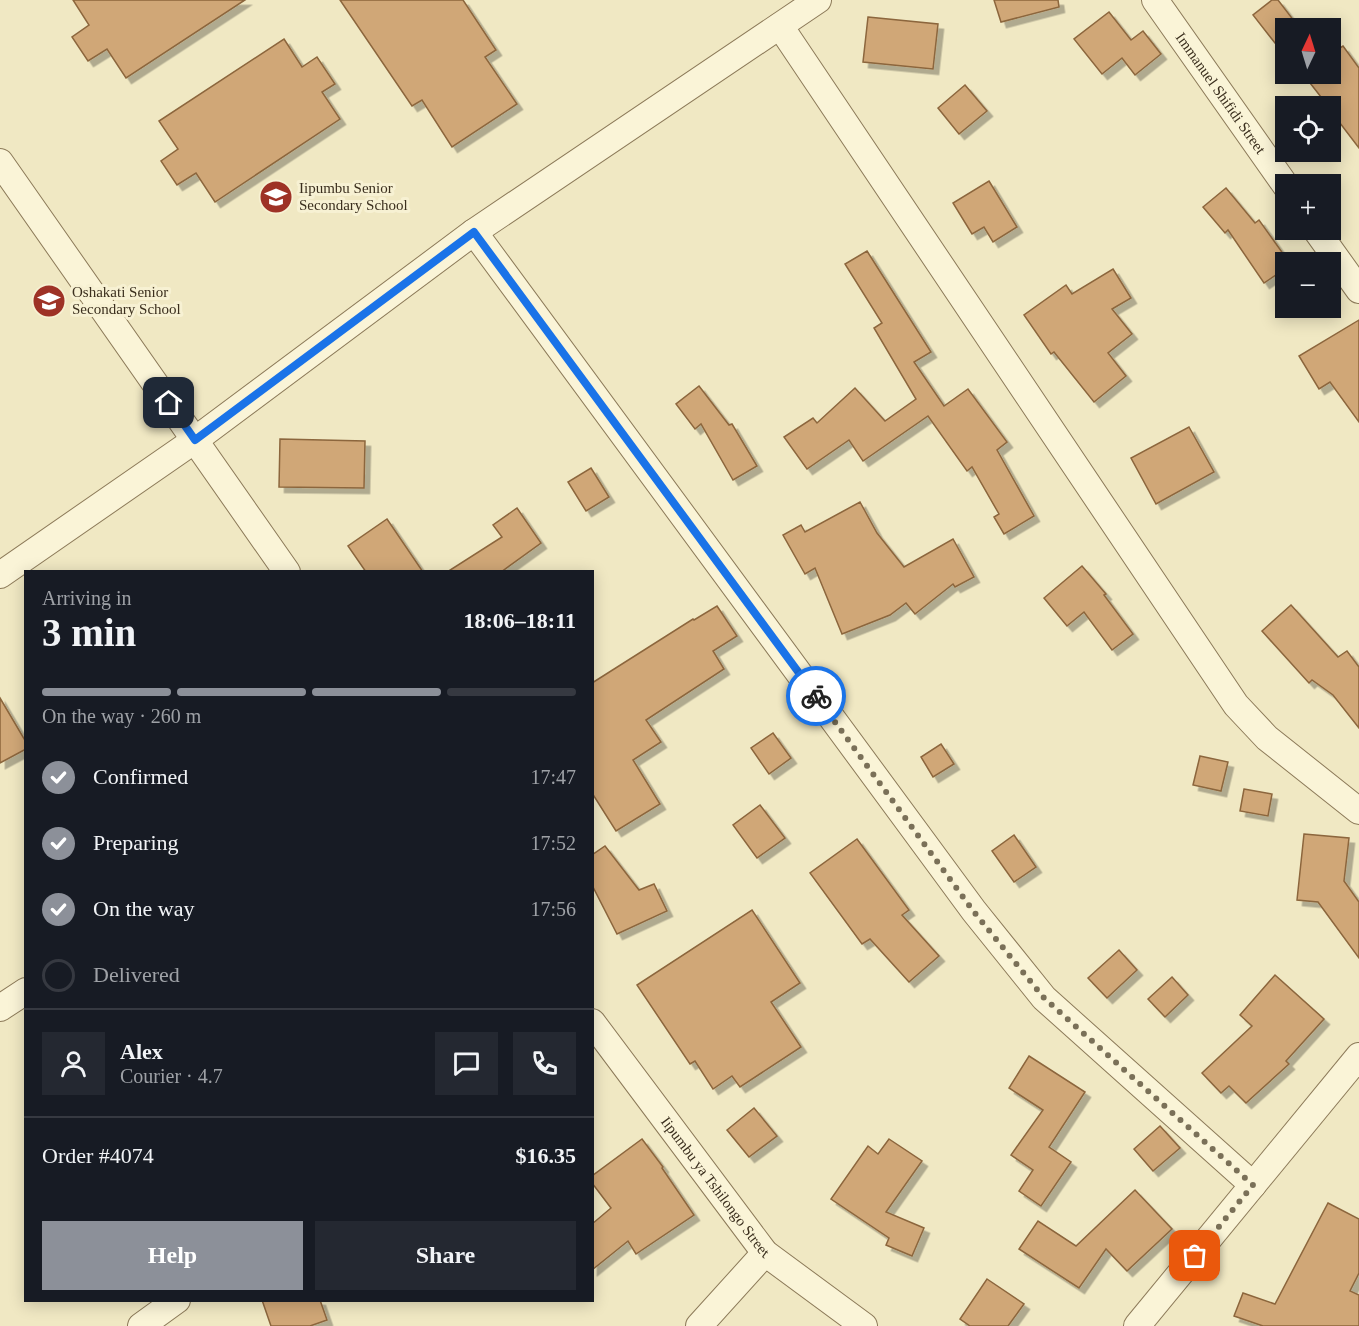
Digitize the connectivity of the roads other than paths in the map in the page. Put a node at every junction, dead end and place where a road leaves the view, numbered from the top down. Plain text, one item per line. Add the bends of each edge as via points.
1 (818, 0) edge
2 (1155, 0) edge
3 (780, 26) junction
4 (0, 162) edge
5 (1278, 174) edge
6 (474, 232) junction
7 (1323, 240) edge
8 (1359, 290) edge
9 (195, 440) junction
10 (286, 570) edge
11 (0, 575) edge
12 (1359, 811) edge
13 (24, 992) edge
14 (0, 1008) edge
15 (594, 1025) edge
16 (1359, 1056) edge
17 (1253, 1185) junction
18 (765, 1253) junction
19 (174, 1302) edge
20 (141, 1326) edge
21 (699, 1326) edge
22 (864, 1326) edge
23 (1137, 1326) edge

1 - 3 street
2 - 5 street, Immanuel Shifidi Street
3 - 6 street
3 - 12 street via 1236,705 1267,738
4 - 9 street
6 - 9 street
6 - 17 street via 974,912 1044,998
7 - 8 street
9 - 10 street
9 - 11 street
13 - 14 street
15 - 18 street, Iipumbu ya Tshilongo Street
16 - 17 street
17 - 23 street
18 - 21 street
18 - 22 street, Iipumbu ya Tshilongo Street
19 - 20 street

